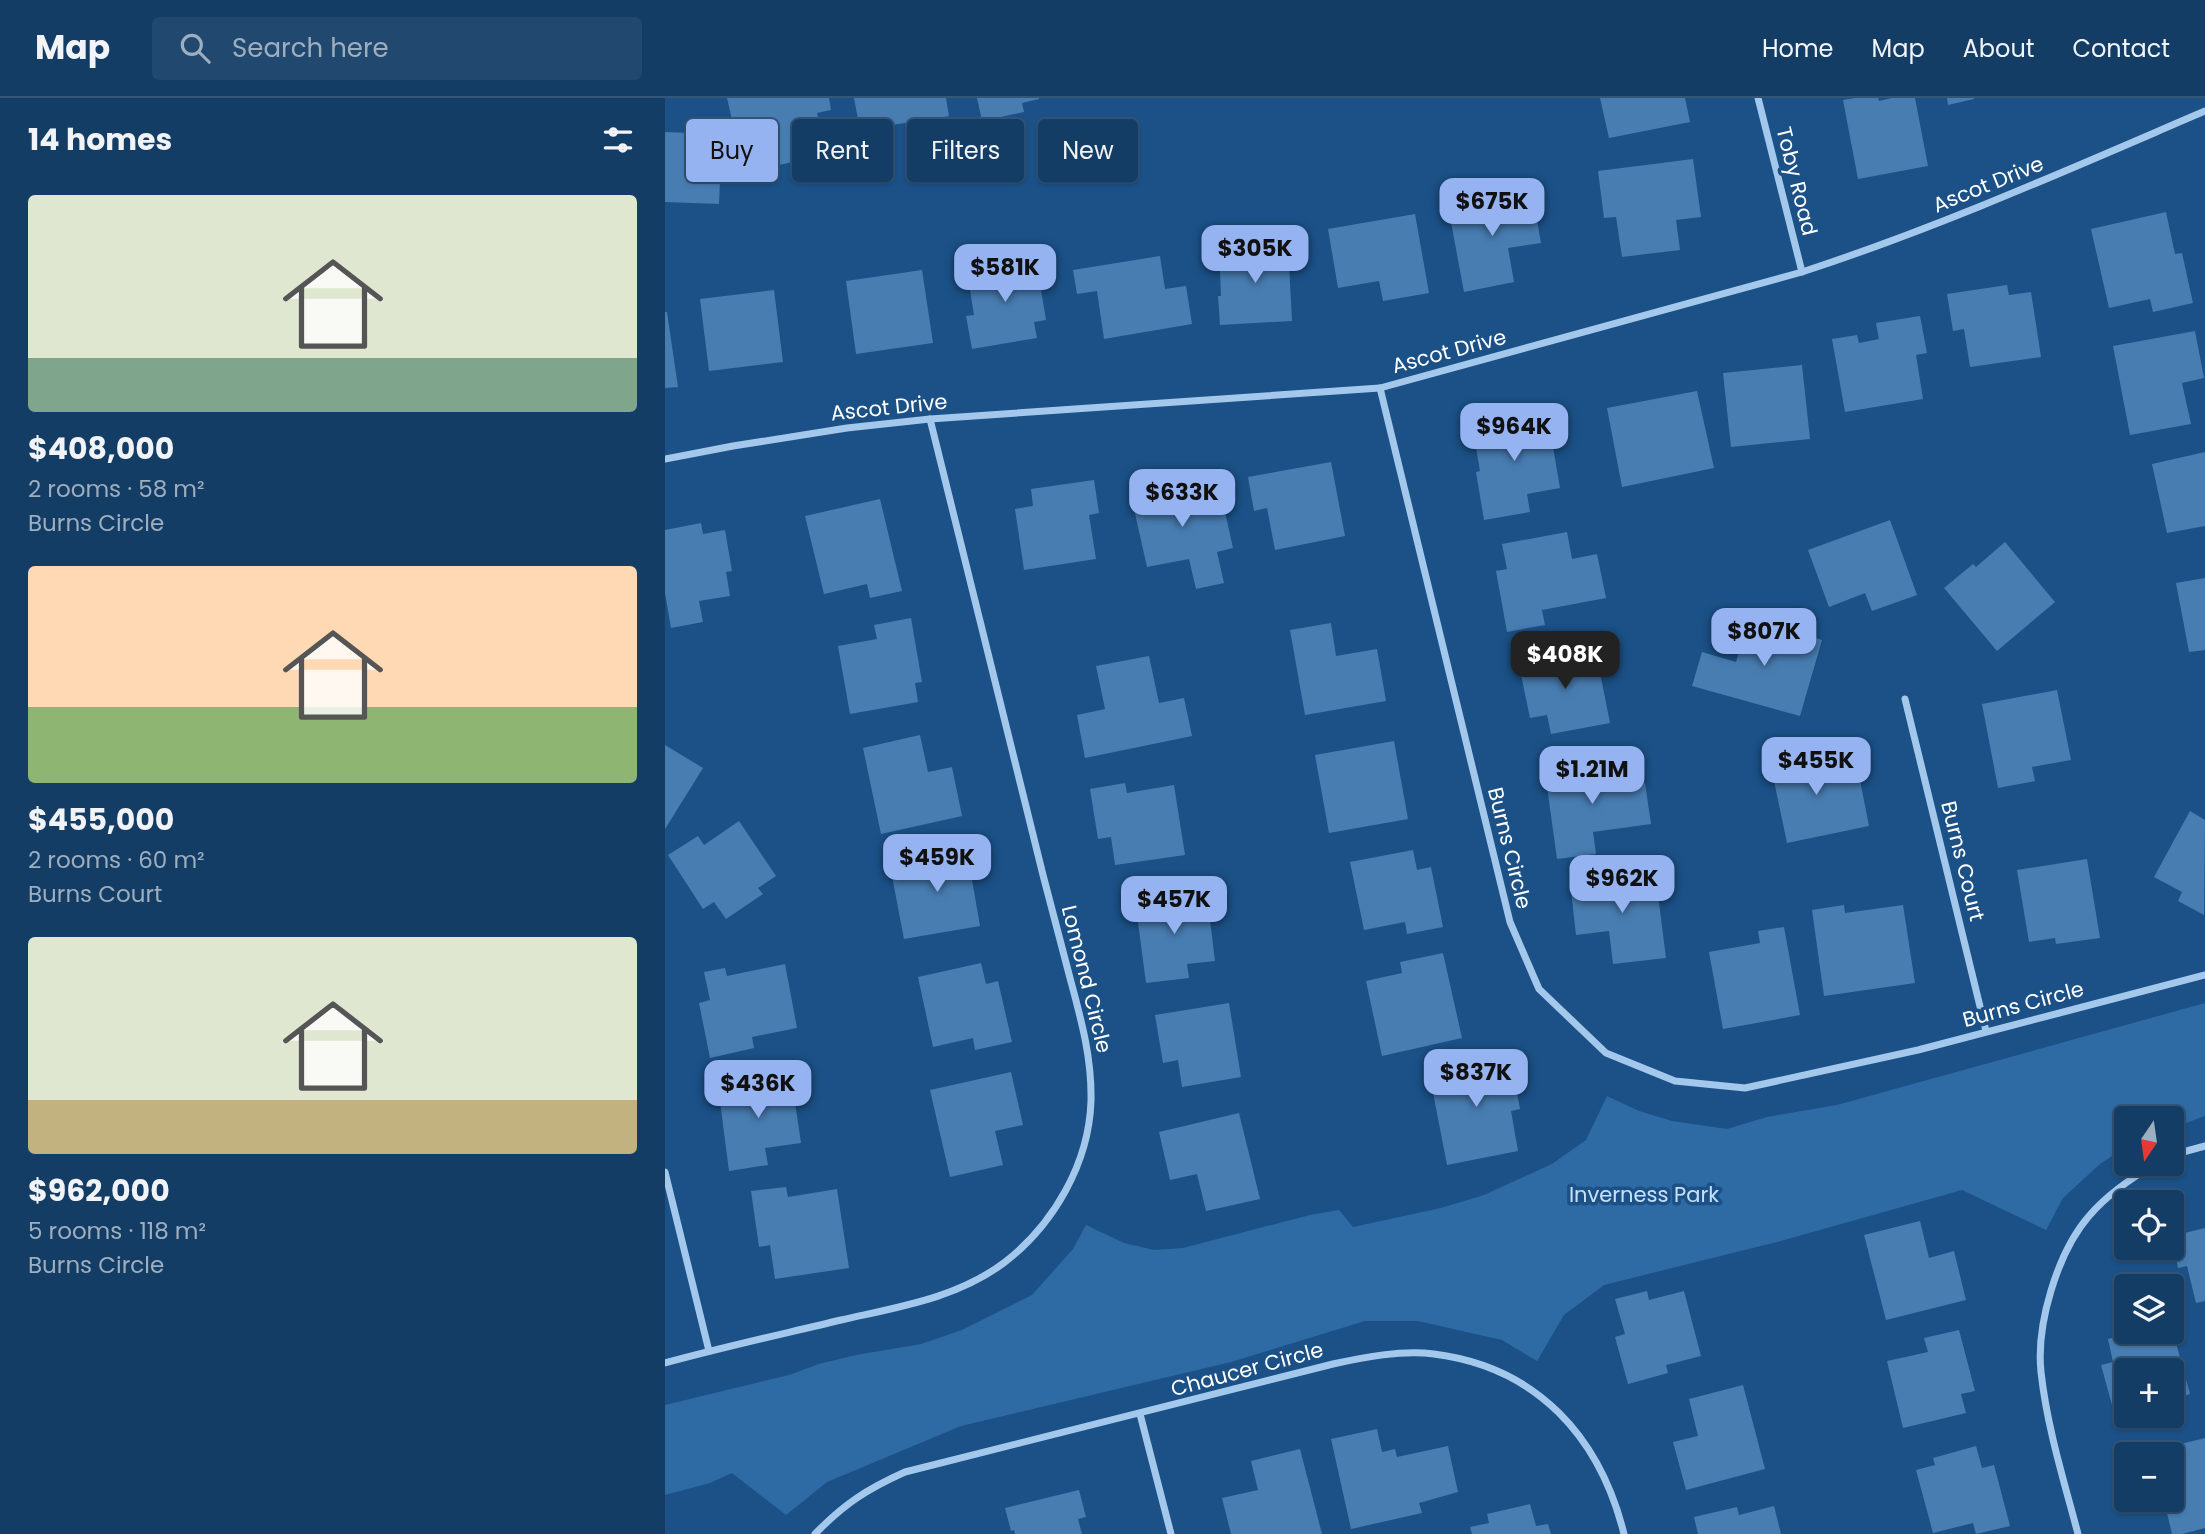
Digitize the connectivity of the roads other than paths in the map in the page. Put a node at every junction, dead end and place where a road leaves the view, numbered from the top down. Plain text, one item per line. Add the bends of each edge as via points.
1 (1758, 98) edge
2 (2205, 111) edge
3 (1802, 272) junction
4 (1380, 388) junction
5 (930, 419) junction
6 (665, 459) edge
7 (1905, 699) dead end
8 (2205, 975) edge
9 (1986, 1031) junction
10 (2205, 1146) edge
11 (2184, 1152) edge
12 (665, 1172) edge
13 (2137, 1176) edge
14 (709, 1351) junction
15 (665, 1363) edge
16 (1140, 1414) junction
17 (815, 1534) edge
18 (1171, 1534) edge
19 (1624, 1534) edge
20 (2078, 1534) edge

1 - 3 street, Toby Road
2 - 3 street, Ascot Drive via 1950,219
3 - 4 street, Ascot Drive
4 - 5 street, Ascot Drive
4 - 9 street, Burns Circle via 1510,922 1539,989 1606,1053 1675,1081 1698,1084 1745,1088
5 - 6 street, Ascot Drive
5 - 14 street, Lomond Circle via 1085,1034 1091,1070 1085,1137 1075,1172 1057,1207 1035,1235 973,1281 928,1300
7 - 9 street, Burns Court
8 - 9 street, Burns Circle
10 - 11 street
12 - 14 street
13 - 20 street via 2087,1218 2065,1254 2042,1331 2047,1415
14 - 15 street, Lomond Circle
16 - 17 street, Chaucer Circle via 905,1472 843,1507
16 - 18 street
16 - 19 street, Chaucer Circle via 1352,1360 1433,1354 1472,1362 1509,1377 1571,1424 1607,1479

